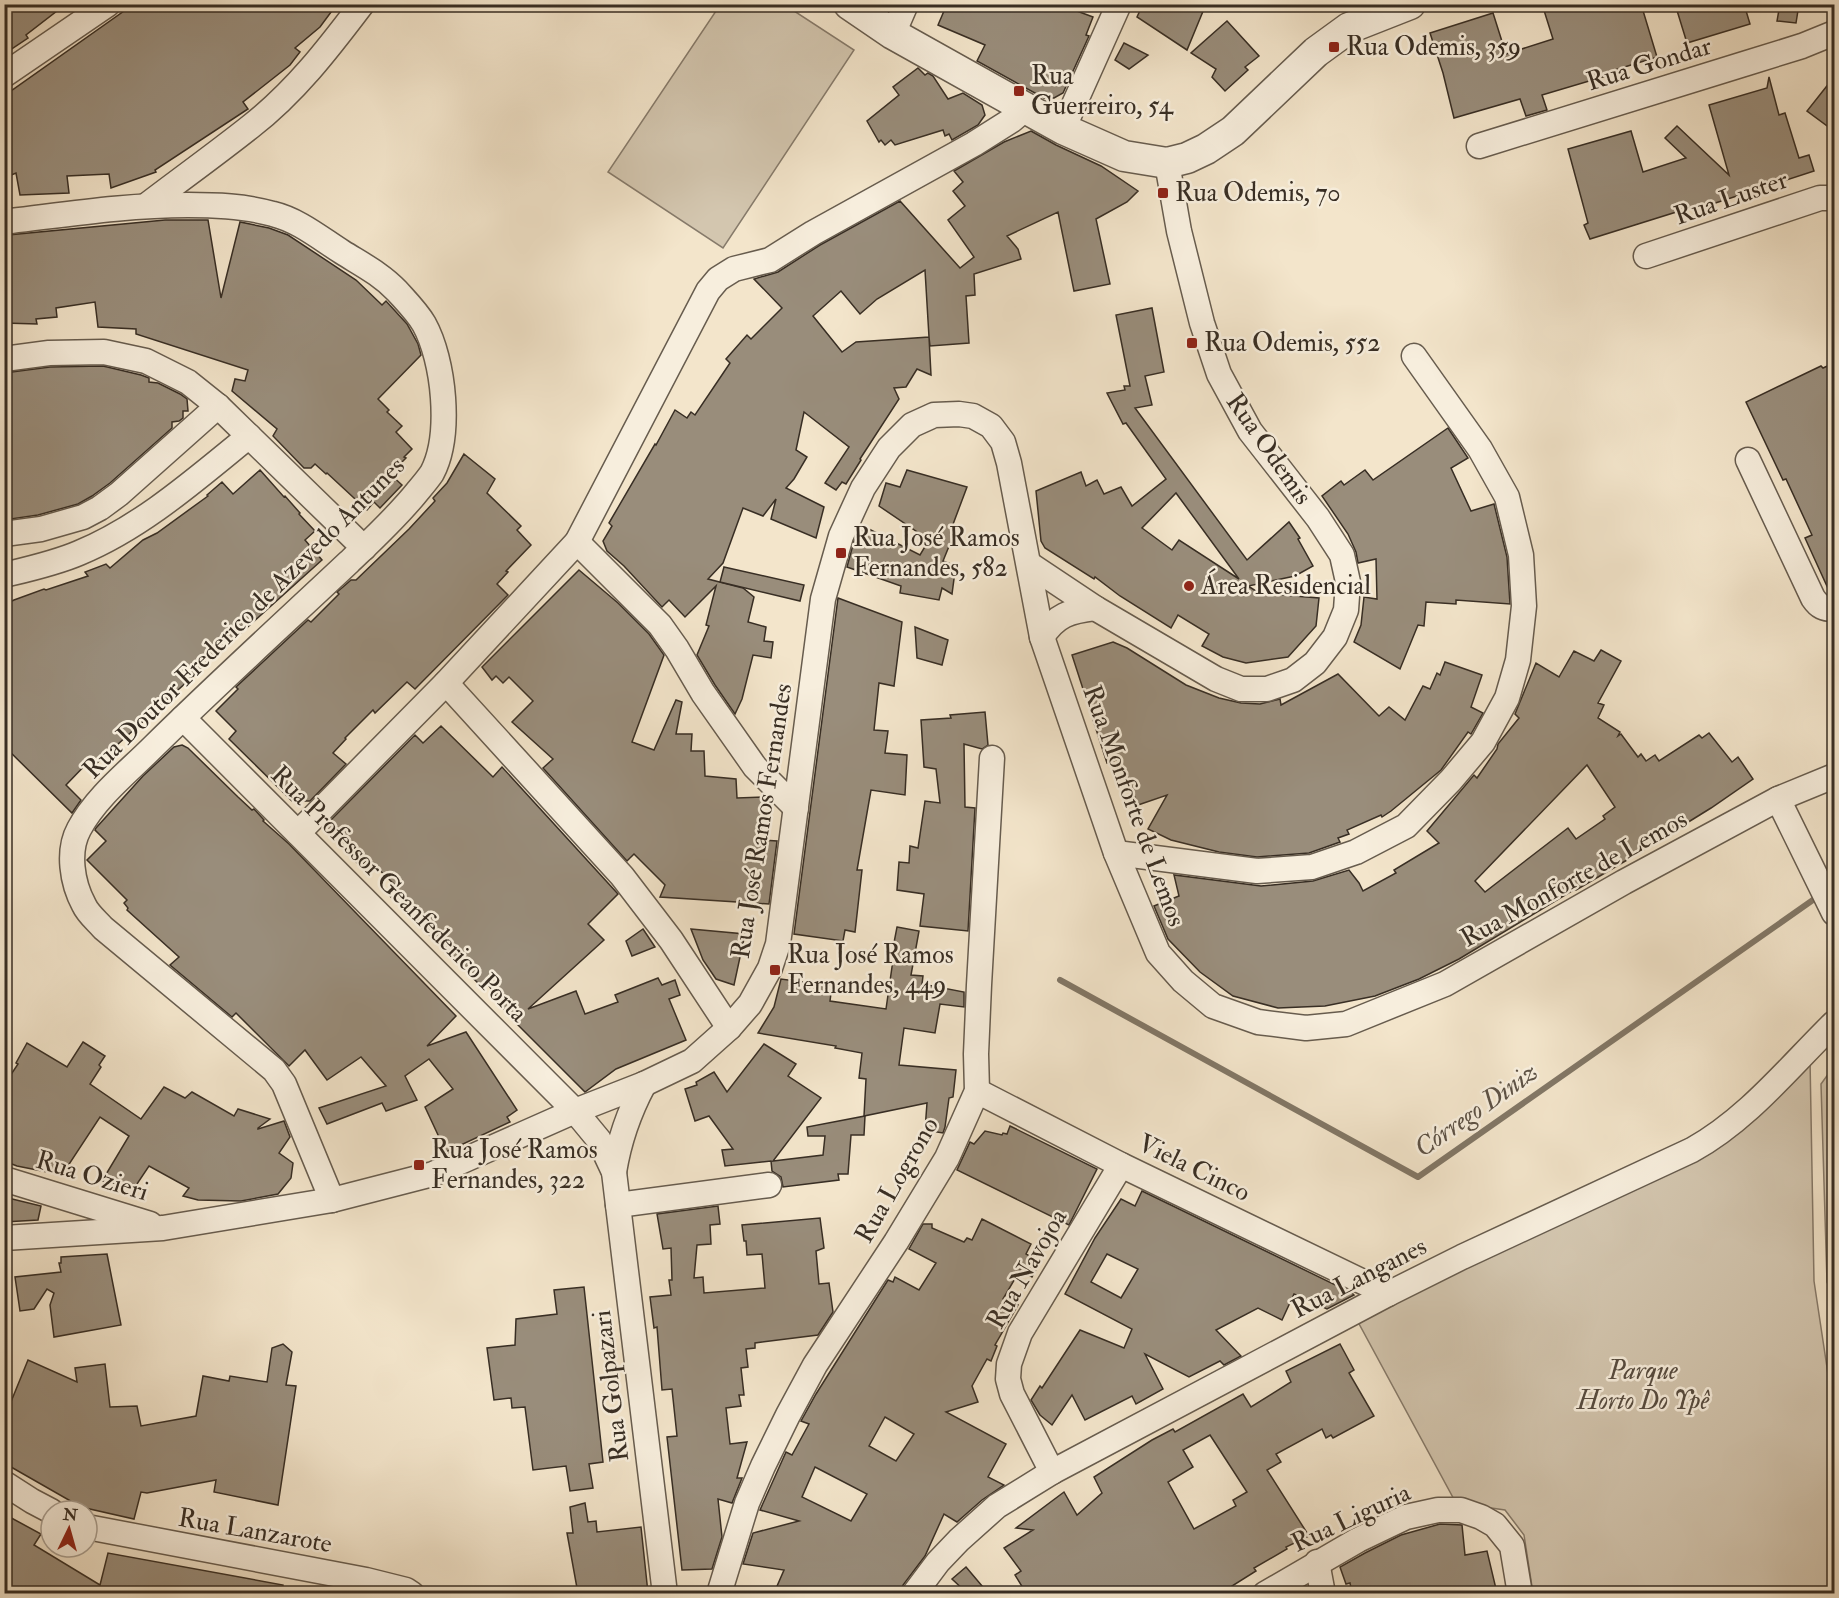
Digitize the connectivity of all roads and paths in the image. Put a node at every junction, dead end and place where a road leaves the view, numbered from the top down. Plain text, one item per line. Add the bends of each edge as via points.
1 (108, 4) edge
2 (362, 4) edge
3 (849, 4) edge
4 (906, 4) edge
5 (1119, 4) edge
6 (1410, 4) edge
7 (1834, 33) edge
8 (893, 34) junction
9 (4, 75) edge
10 (1025, 109) junction
11 (1063, 129) junction
12 (1479, 146) dead end
13 (1167, 163) junction
14 (1834, 198) edge
15 (147, 206) junction
16 (4, 220) edge
17 (1646, 256) dead end
18 (1414, 356) dead end
19 (4, 359) edge
20 (218, 406) junction
21 (249, 436) junction
22 (1748, 460) dead end
23 (1009, 463) joint
24 (4, 534) edge
25 (577, 542) junction
26 (364, 548) junction
27 (1029, 564) junction
28 (4, 575) edge
29 (1095, 608) junction
30 (1834, 609) edge
31 (1042, 638) junction
32 (446, 683) junction
33 (183, 718) junction
34 (992, 758) dead end
35 (1834, 776) edge
36 (1778, 799) junction
37 (796, 808) junction
38 (298, 833) junction
39 (1116, 853) junction
40 (1834, 913) edge
41 (1834, 1023) edge
42 (729, 1028) junction
43 (644, 1084) junction
44 (976, 1091) junction
45 (575, 1111) junction
46 (1122, 1164) junction
47 (614, 1172) junction
48 (4, 1179) edge
49 (769, 1185) dead end
50 (332, 1200) junction
51 (618, 1205) junction
52 (163, 1228) junction
53 (4, 1238) edge
54 (1388, 1294) junction
55 (1052, 1472) junction
56 (4, 1483) edge
57 (39, 1505) edge
58 (99, 1529) edge
59 (1317, 1562) junction
60 (412, 1593) edge
61 (665, 1593) edge
62 (719, 1593) edge
63 (914, 1593) edge
64 (1264, 1593) edge
65 (1323, 1593) edge
66 (1520, 1593) edge

1 - 9 street
2 - 15 street via 287,94 251,127
3 - 8 street
4 - 8 street
5 - 11 street
6 - 13 street via 1349,28 1316,52 1233,130 1206,149
7 - 12 street, Rua Gondar
8 - 10 street
10 - 11 street
10 - 25 street via 974,144 771,260 734,269 718,279 708,291
11 - 13 street via 1124,156
13 - 29 street, Rua Odemis via 1179,231 1219,374 1250,430 1342,555 1348,582 1346,610 1335,637 1315,663 1293,680 1267,689 1241,689 1216,679
14 - 17 street, Rua Luster via 1820,198
15 - 16 street, Rua Doutor Frederico de Azevedo Antunes
15 - 26 street, Rua Doutor Frederico de Azevedo Antunes via 211,206 275,214 300,225 387,280 423,323 436,356 442,391 438,457 431,474 409,502
18 - 39 street via 1480,449 1507,497 1521,555 1524,606 1518,660 1507,698 1483,742 1406,826 1356,852 1312,867 1257,871
19 - 20 street via 104,352 146,361 188,382
20 - 21 street
20 - 24 street via 100,508 42,529
21 - 26 street
21 - 28 street via 119,533 79,554
22 - 30 street via 1813,598 1823,608
23 - 27 street, Rua Monforte de Lemos
23 - 37 street, Rua José Ramos Fernandes via 1003,442 991,426 974,416 934,415 912,425 889,448 864,488 841,536 823,599
25 - 32 street
25 - 37 street via 660,625 755,767
26 - 33 street, Rua Doutor Frederico de Azevedo Antunes
27 - 29 street, Rua Odemis
27 - 31 street, Rua Monforte de Lemos
29 - 31 street via 1058,618
31 - 39 street, Rua Monforte de Lemos
32 - 38 street
32 - 42 street via 622,876 671,940
33 - 38 street, Rua Professor Geanfederico Porta
33 - 50 street, Rua Doutor Frederico de Azevedo Antunes via 98,802 79,827 72,862 77,888 84,907 103,928 280,1077
34 - 44 street, Rua Logrono
35 - 36 street, Rua Monforte de Lemos
36 - 39 street, Rua Monforte de Lemos via 1444,984 1346,1024 1306,1028 1258,1022 1213,1006 1183,981 1158,953
36 - 40 street
37 - 42 street, Rua José Ramos Fernandes via 778,944 750,1004
38 - 45 street, Rua Professor Geanfederico Porta
41 - 54 street, Rua Langanes via 1742,1115 1712,1139
42 - 43 street, Rua José Ramos Fernandes via 692,1061
43 - 45 street, Rua José Ramos Fernandes
43 - 47 street, Rua Golpazari via 627,1120
44 - 46 street, Viela Cinco
44 - 62 street, Rua Logrono via 947,1158 815,1365 788,1415 747,1503
45 - 47 street, Rua Golpazari via 599,1140
45 - 50 street, Rua José Ramos Fernandes via 433,1174
46 - 54 street, Viela Cinco
46 - 55 street, Rua Navojoa via 1020,1333 1009,1364 1012,1394
47 - 51 street, Rua Golpazari
48 - 52 street, Rua Ozieri
49 - 51 street
50 - 52 street, Rua José Ramos Fernandes
51 - 61 street, Rua Golpazari
52 - 53 street, Rua José Ramos Fernandes
54 - 55 street, Rua Langanes
55 - 63 street, Rua Langanes via 998,1506 959,1540
56 - 57 street
58 - 60 street, Rua Lanzarote via 366,1580
59 - 64 street, Rua Liguria
59 - 65 street
59 - 66 street, Rua Liguria via 1406,1517 1461,1510 1495,1525 1512,1546

